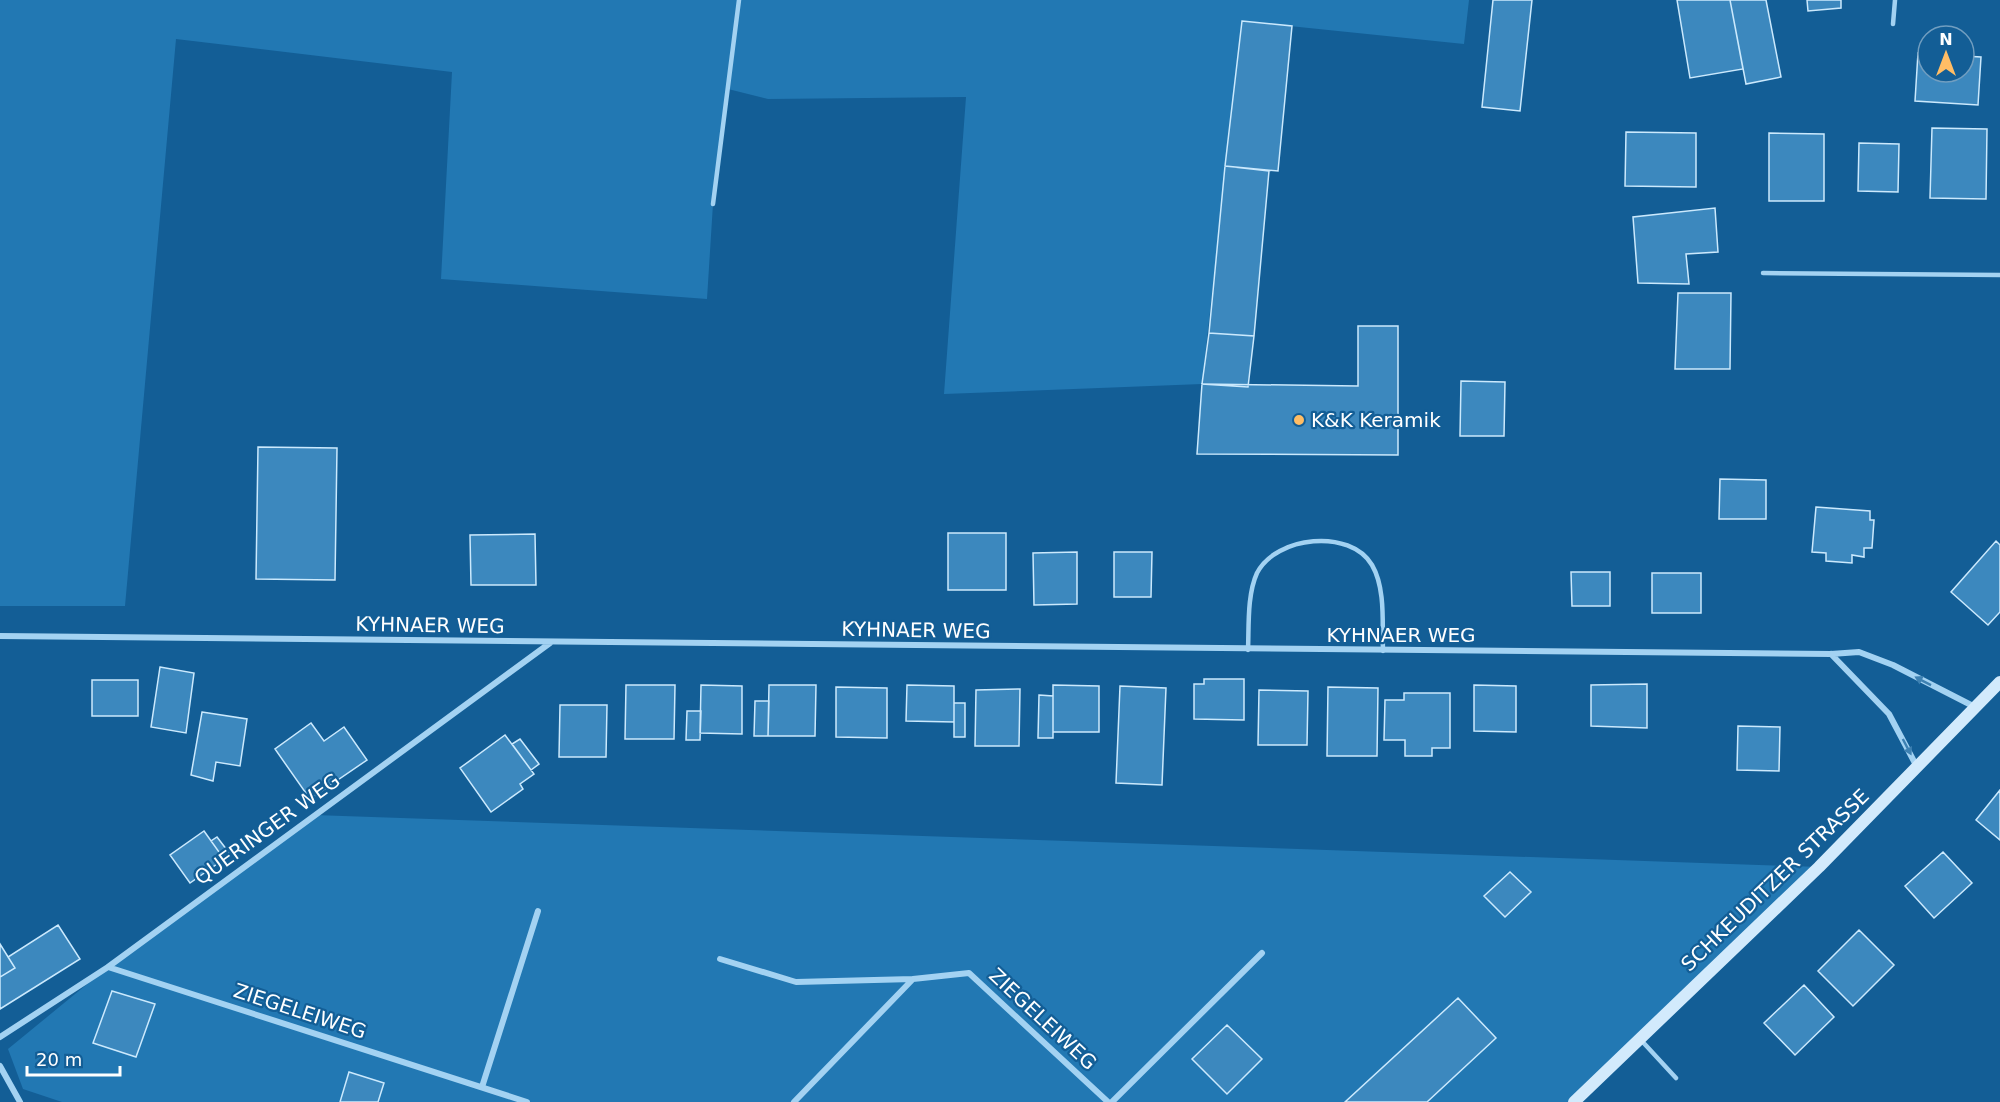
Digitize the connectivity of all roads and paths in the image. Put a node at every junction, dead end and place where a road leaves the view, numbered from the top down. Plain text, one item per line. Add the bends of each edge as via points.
1 (739, 0) edge
2 (1895, 0) edge
3 (1893, 24) dead end
4 (713, 204) dead end
5 (1763, 273) dead end
6 (2000, 275) edge
7 (0, 636) edge
8 (550, 643) junction
9 (1248, 650) junction
10 (1383, 651) junction
11 (1831, 654) junction
12 (2000, 682) edge
13 (1975, 707) junction
14 (1917, 767) junction
15 (538, 911) dead end
16 (1262, 953) dead end
17 (720, 959) dead end
18 (108, 967) junction
19 (913, 979) junction
20 (0, 1037) edge
21 (1640, 1039) junction
22 (0, 1065) edge
23 (1676, 1078) dead end
24 (482, 1088) junction
25 (20, 1102) edge
26 (527, 1102) edge
27 (794, 1102) edge
28 (1110, 1102) edge
29 (1575, 1102) edge

1 - 4 lane
2 - 3 lane
5 - 6 lane
7 - 8 street, KYHNAER WEG
8 - 9 street, KYHNAER WEG
8 - 18 street, QUERINGER WEG
9 - 10 street, KYHNAER WEG
9 - 10 lane via 1252,591 1257,573 1266,561 1288,546 1343,543 1359,551 1372,565 1380,589
10 - 11 street, KYHNAER WEG
13 -> 11 street, KYHNAER WEG via 1859,652
11 -> 14 street via 1889,714
12 - 13 street, SCHKEUDITZER STRASSE
13 - 14 street, SCHKEUDITZER STRASSE
14 - 21 street, SCHKEUDITZER STRASSE
15 - 24 street
16 - 28 street, ZIEGELEIWEG
17 - 19 street, ZIEGELEIWEG via 796,982
18 - 20 street, QUERINGER WEG
18 - 24 street, ZIEGELEIWEG
19 - 27 street
19 - 28 street, ZIEGELEIWEG via 969,973
21 - 23 lane
21 - 29 street, SCHKEUDITZER STRASSE
22 - 25 street
24 - 26 street, ZIEGELEIWEG

